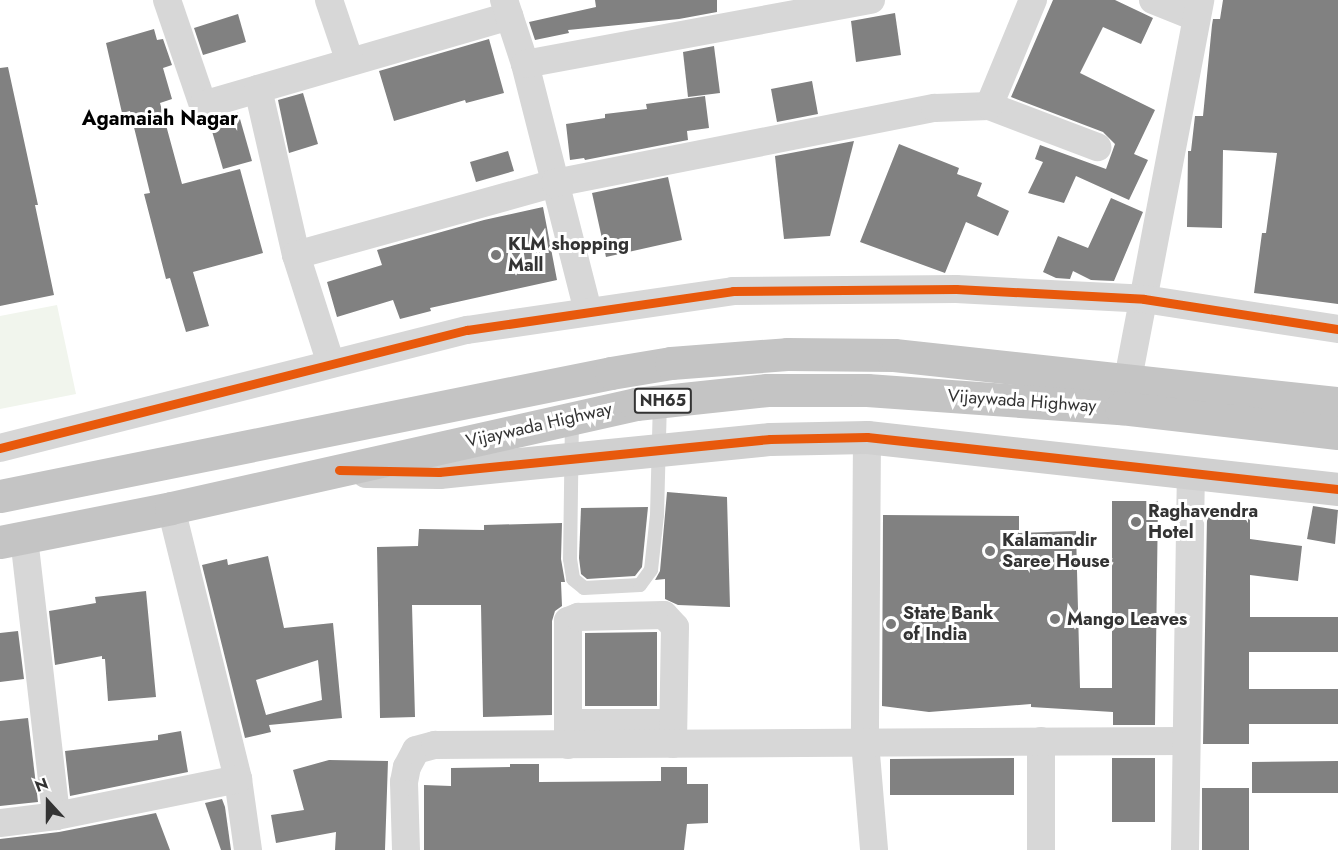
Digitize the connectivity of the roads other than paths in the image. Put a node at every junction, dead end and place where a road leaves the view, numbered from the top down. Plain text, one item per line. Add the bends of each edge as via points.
1 (167, 0) edge
2 (329, 0) edge
3 (871, 0) edge
4 (1033, 0) edge
5 (1153, 0) edge
6 (507, 8) edge
7 (1198, 8) edge
8 (350, 62) junction
9 (525, 64) junction
10 (258, 89) junction
11 (988, 106) junction
12 (1096, 147) dead end
13 (555, 183) junction
14 (296, 255) junction
15 (1144, 298) junction
16 (588, 312) junction
17 (1338, 329) edge
18 (331, 364) junction
19 (1128, 379) junction
20 (660, 401) junction
21 (1338, 403) edge
22 (572, 418) junction
23 (1338, 433) edge
24 (867, 437) junction
25 (0, 448) edge
26 (657, 451) junction
27 (572, 461) junction
28 (339, 470) junction
29 (1191, 474) junction
30 (1338, 489) edge
31 (0, 496) edge
32 (171, 507) junction
33 (12, 540) edge
34 (568, 734) junction
35 (673, 734) junction
36 (1041, 741) junction
37 (1186, 741) junction
38 (865, 742) junction
39 (238, 779) junction
40 (56, 816) junction
41 (0, 823) edge
42 (248, 850) edge
43 (406, 850) edge
44 (874, 850) edge
45 (1041, 850) edge
46 (1185, 850) edge

1 - 10 street via 203,105
2 - 8 street
3 - 9 street
4 - 11 street
5 - 7 street
6 - 8 street
6 - 9 street
7 - 15 street
8 - 10 street
9 - 13 street
10 - 14 street
11 - 12 street
11 - 13 street via 935,108
13 - 14 street
13 - 16 street
14 - 18 street
15 - 16 street via 956,289 733,291
15 - 17 street
15 - 19 street
16 - 18 street via 467,330
18 - 25 street
19 - 21 highway, Vijaywada Highway / NH65
19 - 31 highway, Vijaywada Highway / NH65 via 894,355 787,354 671,363
20 - 22 highway, Vijaywada Highway / NH65
20 - 23 highway, Vijaywada Highway / NH65 via 767,390 867,390 1121,408
20 - 26 lane
22 - 27 lane
22 - 28 highway, Vijaywada Highway / NH65
24 - 26 street via 770,439
24 - 29 street
24 - 38 street
26 - 27 street
26 - 27 lane via 657,515 651,570 640,585 584,588 573,579
27 - 28 street via 439,472
28 - 32 highway, Vijaywada Highway / NH65
29 - 30 street
29 - 37 street
32 - 33 highway, Vijaywada Highway / NH65
32 - 39 street
33 - 40 street
34 - 35 street
34 - 35 street via 568,621 578,617 664,615 675,627
34 - 43 street via 416,750 404,782
35 - 38 street
36 - 37 street
36 - 38 street
36 - 45 street
37 - 46 street
38 - 44 street
39 - 40 street
39 - 42 street
40 - 41 street

